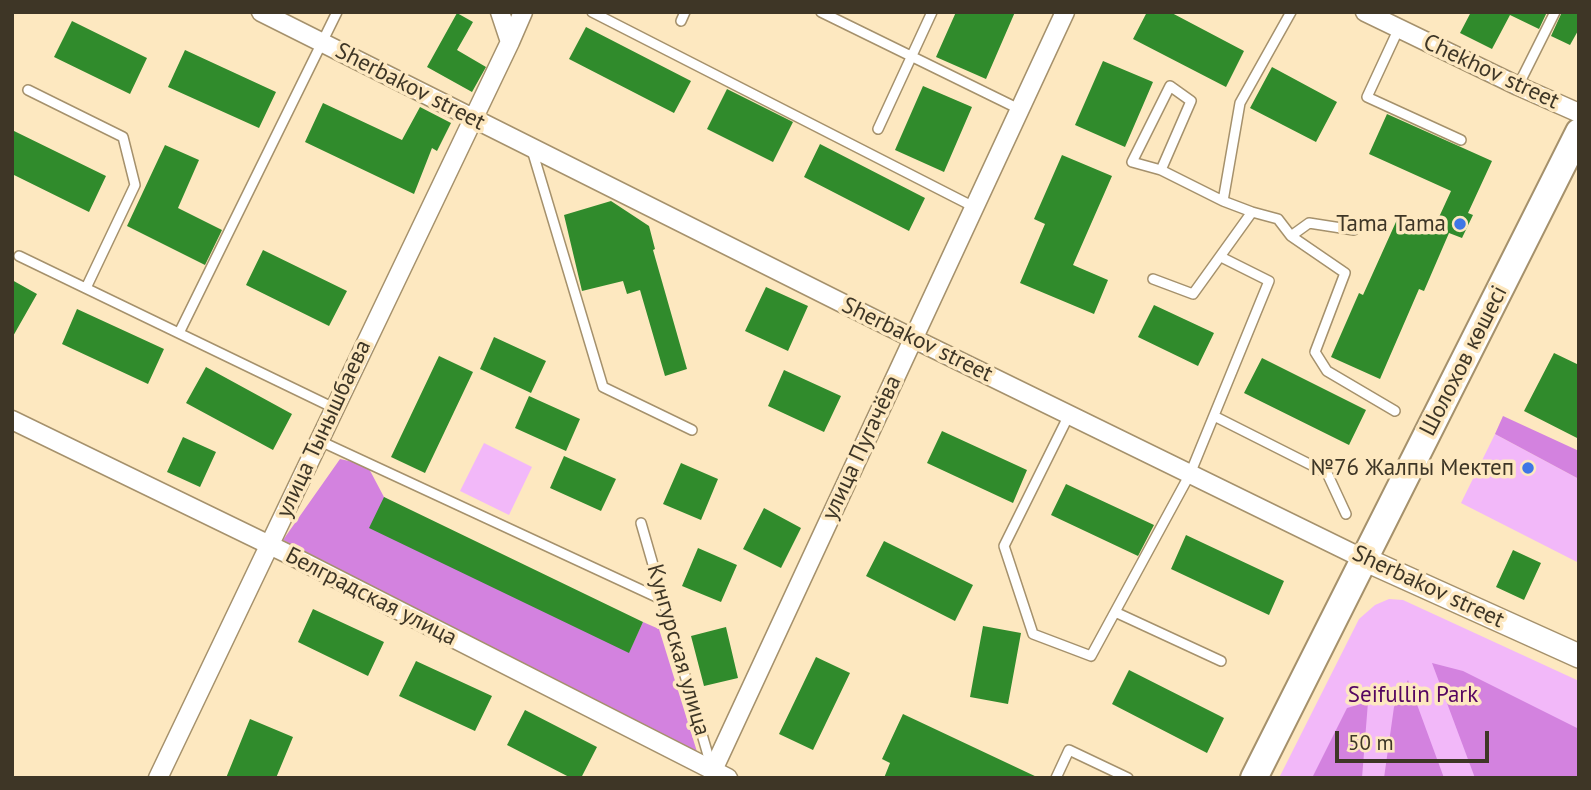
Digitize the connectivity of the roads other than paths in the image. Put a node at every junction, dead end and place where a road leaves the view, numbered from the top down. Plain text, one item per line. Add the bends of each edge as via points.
1 (261, 12) edge
2 (337, 12) edge
3 (500, 12) edge
4 (523, 12) edge
5 (592, 12) edge
6 (821, 12) edge
7 (932, 12) edge
8 (1065, 12) edge
9 (1291, 12) edge
10 (1365, 12) edge
11 (1555, 12) edge
12 (1399, 28) junction
13 (510, 42) junction
14 (323, 43) junction
15 (911, 56) junction
16 (1518, 86) junction
17 (27, 90) dead end
18 (1019, 109) junction
19 (1579, 113) edge
20 (472, 117) junction
21 (878, 129) dead end
22 (1579, 132) edge
23 (1461, 140) dead end
24 (532, 148) junction
25 (1161, 170) junction
26 (1223, 201) junction
27 (974, 206) junction
28 (1252, 212) junction
29 (1354, 230) dead end
30 (1291, 236) junction
31 (19, 256) dead end
32 (1221, 257) junction
33 (1153, 279) dead end
34 (86, 288) junction
35 (179, 333) junction
36 (912, 338) junction
37 (334, 408) junction
38 (1395, 411) dead end
39 (1069, 415) junction
40 (1214, 416) junction
41 (12, 420) edge
42 (692, 430) dead end
43 (320, 441) junction
44 (1190, 474) junction
45 (1346, 514) dead end
46 (641, 523) dead end
47 (269, 545) junction
48 (1364, 559) junction
49 (663, 600) junction
50 (1115, 612) junction
51 (1579, 656) edge
52 (1222, 661) dead end
53 (719, 775) edge
54 (158, 778) edge
55 (1056, 778) edge
56 (1128, 778) edge
57 (1254, 778) edge

1 - 14 street, Sherbakov street
2 - 14 lane
3 - 13 street
4 - 13 street
5 - 27 lane
6 - 15 lane
7 - 15 lane
8 - 18 street, улица Пугачёва
9 - 26 lane via 1240,103
10 - 12 street, Chekhov street
11 - 16 lane
12 - 16 street, Chekhov street
12 - 23 lane via 1367,97
13 - 20 street
14 - 20 street, Sherbakov street
14 - 35 lane
15 - 18 lane
15 - 21 lane
16 - 19 street, Chekhov street
17 - 34 lane via 122,137 135,185
18 - 27 street, улица Пугачёва
20 - 24 street, Sherbakov street
20 - 37 street, улица Тынышбаева
22 - 48 main road, Шолохов көшесі
24 - 36 street, Sherbakov street
24 - 42 lane via 603,387
25 - 25 lane via 1132,162 1170,86 1191,101
25 - 26 lane
26 - 28 lane
27 - 36 street, улица Пугачёва
28 - 30 lane via 1278,219
28 - 32 lane
29 - 30 lane via 1309,223
30 - 38 lane via 1346,273 1315,352 1326,371
31 - 34 lane
32 - 33 lane via 1193,294
32 - 40 lane via 1269,281
34 - 35 lane
35 - 37 lane
36 - 39 street, Sherbakov street
36 - 53 street, улица Пугачёва
37 - 43 street, улица Тынышбаева
39 - 44 street, Sherbakov street
39 - 50 lane via 1004,546 1033,634 1091,656
40 - 44 lane
40 - 45 lane via 1327,473
41 - 47 street, Белградская улица
43 - 47 street, улица Тынышбаева
43 - 49 lane
44 - 48 street, Sherbakov street
44 - 50 lane
46 - 49 lane, Кунгурская улица
47 - 53 street, Белградская улица
47 - 54 street, улица Тынышбаева
48 - 51 street, Sherbakov street
48 - 57 main road, Шолохов көшесі
49 - 53 lane, Кунгурская улица
50 - 52 lane
55 - 56 lane via 1069,750

